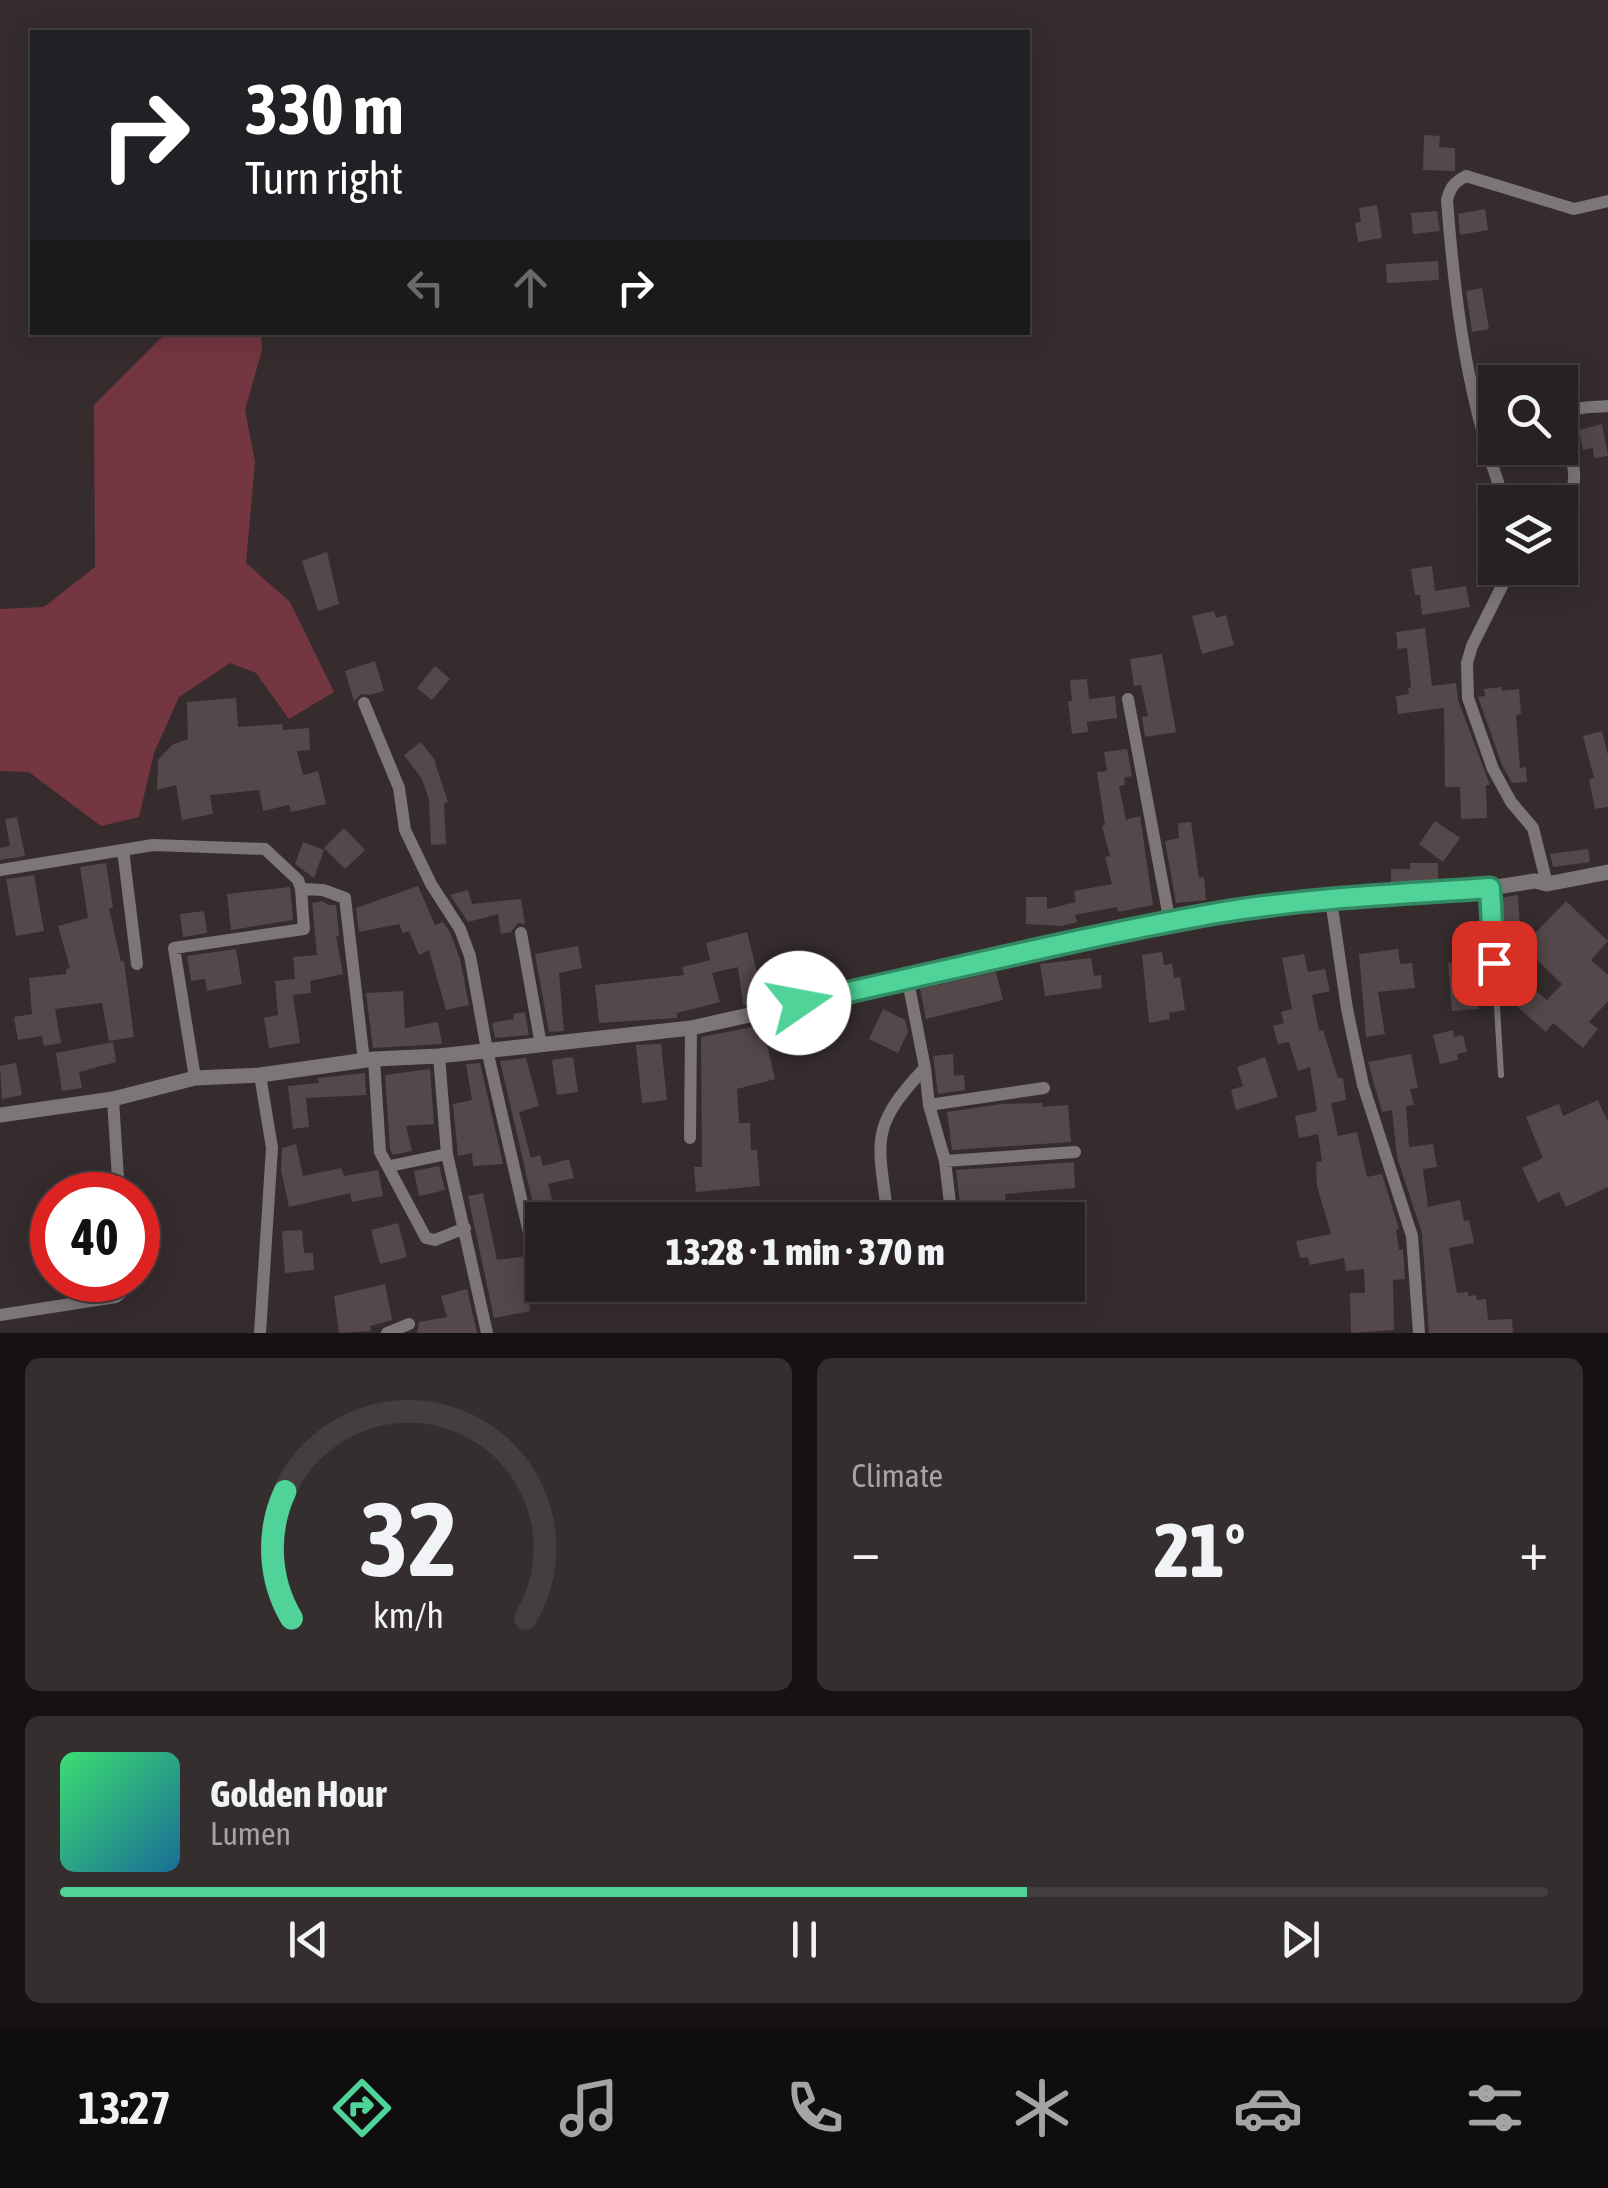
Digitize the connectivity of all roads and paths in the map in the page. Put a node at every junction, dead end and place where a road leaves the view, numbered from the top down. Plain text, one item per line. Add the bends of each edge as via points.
1 (1608, 200) edge
2 (1608, 406) edge
3 (1499, 485) edge
4 (1574, 485) edge
5 (1502, 585) edge
6 (1128, 699) dead end
7 (364, 703) dead end
8 (122, 850) junction
9 (0, 870) edge
10 (1608, 872) edge
11 (1547, 884) junction
12 (1490, 888) junction
13 (300, 889) junction
14 (1330, 900) junction
15 (1170, 923) junction
16 (520, 932) dead end
17 (136, 964) dead end
18 (907, 976) junction
19 (691, 1028) junction
20 (541, 1045) junction
21 (487, 1050) junction
22 (438, 1056) junction
23 (369, 1060) junction
24 (925, 1068) junction
25 (260, 1074) junction
26 (1500, 1075) dead end
27 (195, 1078) junction
28 (1044, 1088) dead end
29 (114, 1099) junction
30 (929, 1105) junction
31 (0, 1115) edge
32 (690, 1138) dead end
33 (1075, 1152) dead end
34 (447, 1154) junction
35 (945, 1161) junction
36 (390, 1166) junction
37 (118, 1172) edge
38 (886, 1202) edge
39 (950, 1202) edge
40 (525, 1216) edge
41 (464, 1228) junction
42 (84, 1302) edge
43 (0, 1315) edge
44 (409, 1324) dead end
45 (260, 1333) edge
46 (388, 1333) edge
47 (487, 1333) edge
48 (1420, 1333) edge

1 - 3 street via 1574,209 1466,176 1450,190 1452,272 1470,388
2 - 4 street via 1564,414
5 - 11 street via 1472,646 1468,698 1493,769 1534,828
6 - 15 street
7 - 21 street via 398,788 404,830 470,956
8 - 9 street
8 - 13 street via 265,849
8 - 17 street
10 - 11 street
11 - 12 street
12 - 14 street
12 - 26 lane
13 - 23 street via 345,898
13 - 27 street via 304,928 174,948
14 - 15 street
14 - 48 street via 1363,1085 1412,1236
15 - 18 street
16 - 20 street
18 - 19 street
18 - 24 street
19 - 20 street
19 - 32 street
20 - 21 street
21 - 22 street
21 - 40 street
22 - 23 street
22 - 34 street
23 - 25 street
23 - 36 street via 380,1152
24 - 30 street
24 - 38 street via 882,1126
25 - 27 street
25 - 45 street via 272,1148
27 - 29 street
28 - 30 street
29 - 31 street
29 - 37 street
30 - 35 street
33 - 35 street
34 - 36 street
34 - 41 street
35 - 39 street
36 - 41 street via 426,1238
41 - 47 street
42 - 43 street
44 - 46 street

